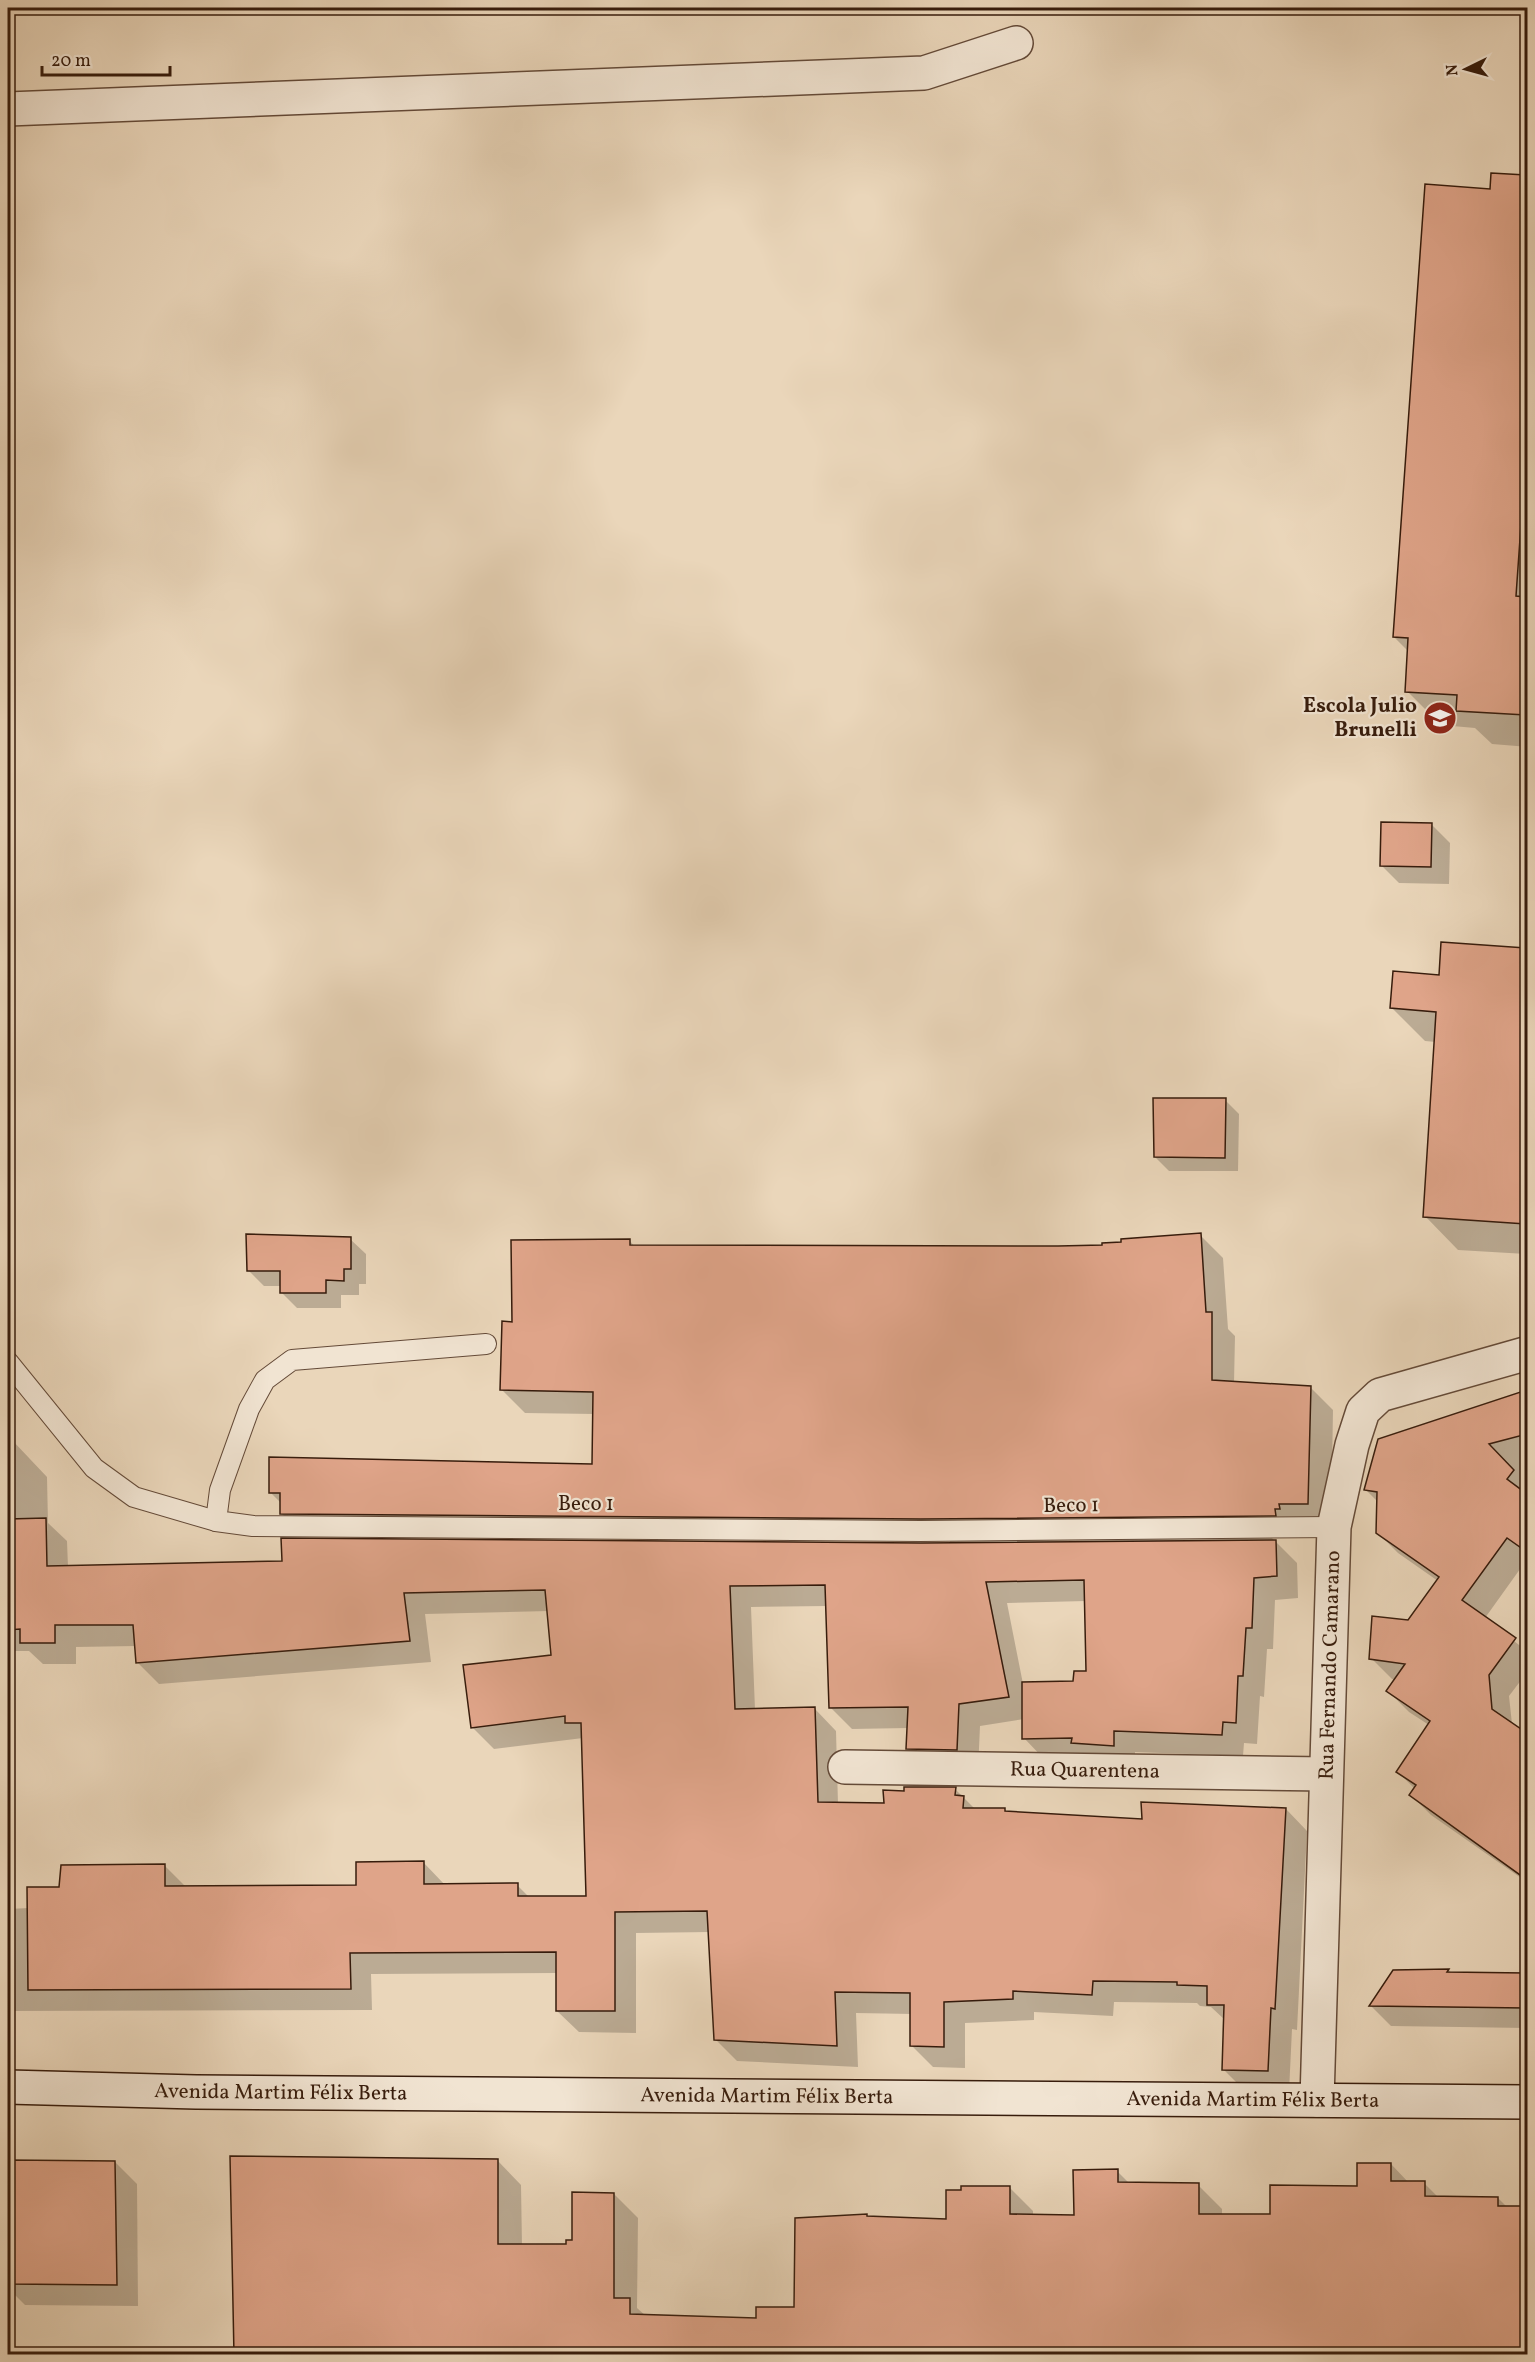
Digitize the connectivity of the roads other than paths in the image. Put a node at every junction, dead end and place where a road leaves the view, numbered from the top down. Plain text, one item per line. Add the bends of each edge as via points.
1 (1016, 43) dead end
2 (8, 109) edge
3 (486, 1344) dead end
4 (1527, 1353) edge
5 (8, 1362) edge
6 (216, 1521) junction
7 (1334, 1527) junction
8 (845, 1767) dead end
9 (1326, 1774) junction
10 (8, 2087) edge
11 (1317, 2100) junction
12 (1527, 2102) edge

1 - 2 street via 924,73
3 - 6 lane via 292,1360 266,1380 249,1409 220,1490
4 - 7 street, Rua Fernando Camarano via 1380,1395 1363,1411
5 - 6 lane, Beco 1 via 94,1468 134,1497
6 - 7 lane, Beco 1 via 254,1526 910,1531
7 - 9 street, Rua Fernando Camarano
8 - 9 street, Rua Quarentena
9 - 11 street, Rua Fernando Camarano
10 - 11 street, Avenida Martim Félix Berta via 196,2092
11 - 12 street, Avenida Martim Félix Berta

